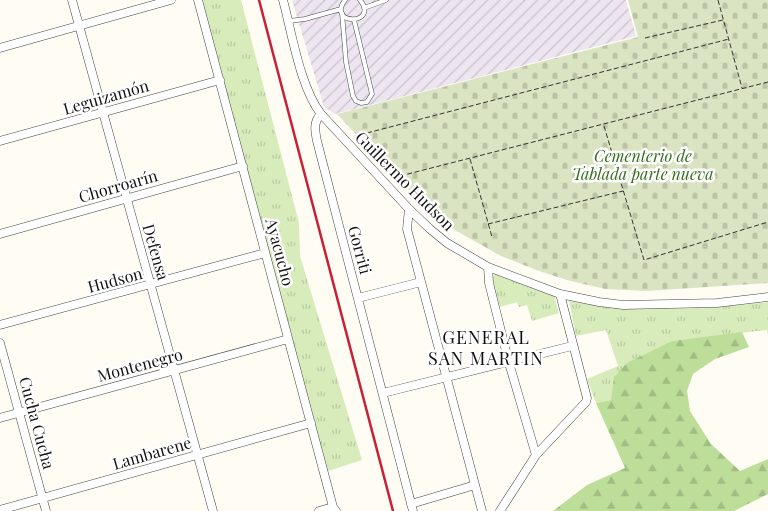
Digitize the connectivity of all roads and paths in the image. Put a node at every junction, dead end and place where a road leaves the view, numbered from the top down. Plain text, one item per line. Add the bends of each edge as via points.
1 (72, 0) edge
2 (172, 0) edge
3 (198, 0) edge
4 (283, 0) edge
5 (360, 0) edge
6 (386, 0) edge
7 (718, 0) edge
8 (343, 1) edge
9 (364, 8) junction
10 (342, 11) junction
11 (354, 20) junction
12 (724, 20) junction
13 (289, 21) junction
14 (79, 27) junction
15 (645, 38) dead end
16 (729, 39) junction
17 (0, 48) edge
18 (220, 80) junction
19 (768, 82) edge
20 (743, 88) junction
21 (103, 112) junction
22 (321, 114) junction
23 (603, 125) junction
24 (367, 133) dead end
25 (0, 141) edge
26 (469, 158) junction
27 (243, 166) junction
28 (400, 176) dead end
29 (623, 191) junction
30 (126, 198) junction
31 (409, 209) junction
32 (768, 222) edge
33 (488, 224) junction
34 (0, 234) edge
35 (492, 237) dead end
36 (266, 253) junction
37 (488, 267) junction
38 (421, 282) junction
39 (151, 284) junction
40 (560, 294) junction
41 (768, 297) edge
42 (358, 298) junction
43 (0, 325) edge
44 (288, 338) junction
45 (0, 343) edge
46 (572, 346) junction
47 (509, 362) junction
48 (174, 370) junction
49 (446, 378) junction
50 (383, 393) junction
51 (20, 412) junction
52 (0, 418) edge
53 (311, 423) junction
54 (198, 454) junction
55 (536, 455) junction
56 (475, 485) junction
57 (43, 498) junction
58 (412, 507) edge
59 (334, 509) edge
60 (0, 510) edge
61 (46, 511) edge
62 (213, 511) edge
63 (319, 511) edge
64 (482, 511) edge
65 (500, 511) edge

1 - 14 street, Defensa
2 - 14 street
3 - 18 street, Ayacucho
4 - 13 street
5 - 9 lane
6 - 9 lane
7 - 12 path
8 - 10 lane
9 - 11 lane via 360,17
10 - 11 lane via 347,18
10 - 11 lane via 346,62 354,96 356,101 367,102 372,94
10 - 13 lane
12 - 15 path
12 - 16 path
13 - 22 street via 306,88
14 - 17 street
14 - 21 street, Defensa
16 - 20 path
16 - 24 path
18 - 21 street, Leguizamón
18 - 27 street, Ayacucho
19 - 20 path
20 - 23 path
21 - 25 street, Leguizamón
21 - 30 street, Defensa
22 - 31 street, Guillermo Hudson
22 - 42 street, Gorriti via 316,119 317,141
23 - 26 path
23 - 29 path
26 - 28 path
26 - 33 path
27 - 30 street, Chorroarín
27 - 36 street, Ayacucho
29 - 32 path via 644,260
29 - 33 path
30 - 34 street, Chorroarín
30 - 39 street, Defensa
31 - 37 street, Guillermo Hudson via 448,243
31 - 38 street via 407,229
33 - 35 path
36 - 39 street, Hudson
36 - 44 street, Ayacucho
37 - 40 street, Guillermo Hudson
37 - 47 street
38 - 42 street
38 - 49 street
39 - 43 street, Hudson
39 - 48 street, Defensa
40 - 41 street, Guillermo Hudson via 623,305 717,303
40 - 46 street
42 - 50 street, Gorriti
44 - 48 street, Montenegro
44 - 53 street, Ayacucho
45 - 51 street, Cucha Cucha
46 - 47 street
46 - 55 street via 587,398 584,406
47 - 49 street
47 - 55 street
48 - 51 street, Montenegro
48 - 54 street, Defensa
49 - 50 street
49 - 56 street
50 - 58 street, Gorriti
51 - 52 street, Montenegro
51 - 57 street, Cucha Cucha
53 - 54 street, Lambarene
53 - 59 street, Ayacucho
54 - 57 street, Lambarene
54 - 62 street, Defensa
55 - 65 street
56 - 58 street
56 - 64 street
57 - 60 street, Lambarene
57 - 61 street, Cucha Cucha
59 - 63 street

